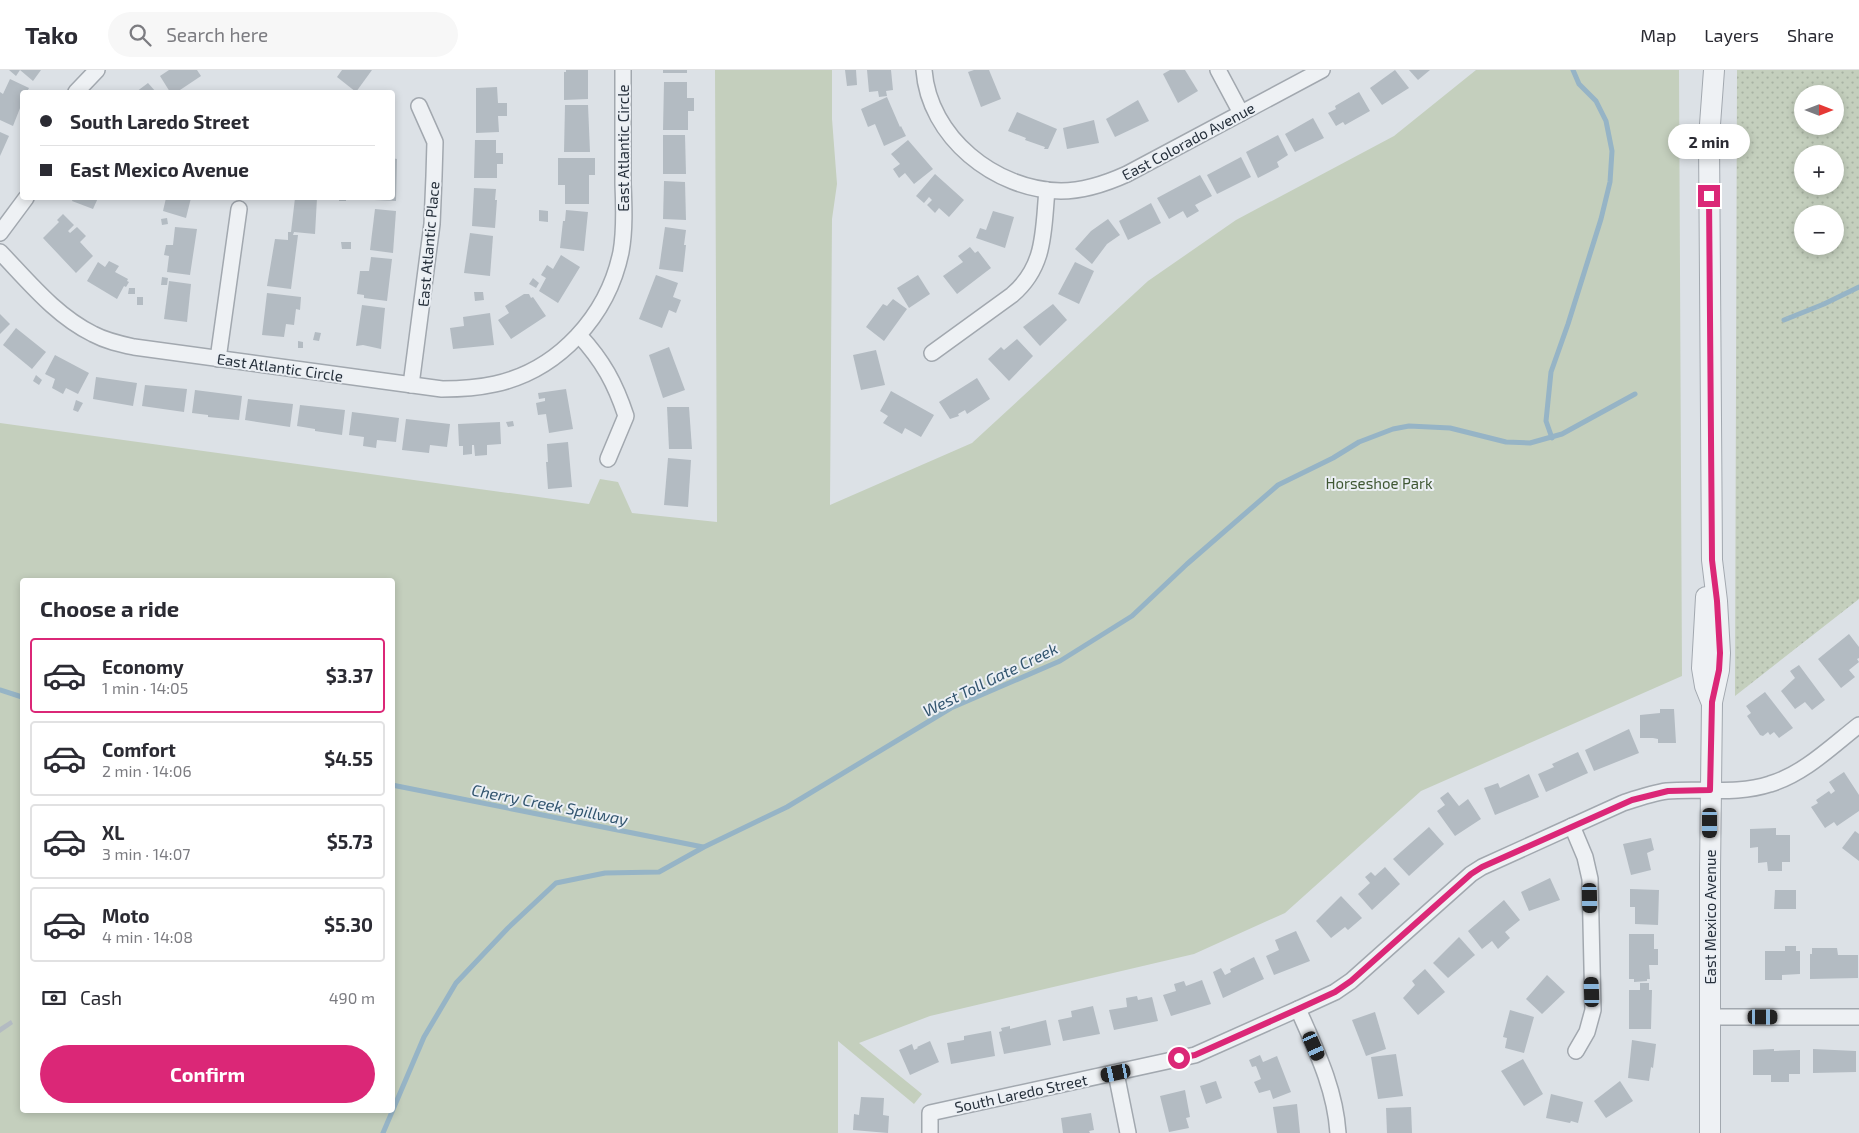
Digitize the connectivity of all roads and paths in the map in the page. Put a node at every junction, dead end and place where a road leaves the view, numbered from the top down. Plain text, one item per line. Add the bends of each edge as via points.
1 (97, 70) edge
2 (623, 70) edge
3 (924, 70) edge
4 (1218, 70) edge
5 (1322, 70) edge
6 (1699, 70) edge
7 (1714, 70) edge
8 (78, 90) edge
9 (419, 106) dead end
10 (1241, 113) junction
11 (1709, 138) junction
12 (1048, 190) junction
13 (25, 200) edge
14 (239, 209) dead end
15 (0, 233) edge
16 (0, 252) edge
17 (579, 335) junction
18 (932, 353) dead end
19 (218, 359) junction
20 (412, 385) junction
21 (608, 459) dead end
22 (1858, 728) edge
23 (1710, 790) junction
24 (1572, 826) junction
25 (1298, 1009) junction
26 (1859, 1017) edge
27 (1710, 1018) junction
28 (1576, 1051) dead end
29 (1116, 1073) junction
30 (930, 1133) edge
31 (1128, 1133) edge
32 (1338, 1133) edge
33 (1710, 1133) edge

1 - 8 street
2 - 17 street, East Atlantic Circle via 624,229 621,250 606,296
3 - 12 street, East Colorado Avenue via 932,102 950,134 964,150 999,176
4 - 10 street
5 - 10 street, East Colorado Avenue
6 - 11 street, East Mexico Avenue
7 - 11 street, East Mexico Avenue
9 - 20 street, East Atlantic Place via 435,142 431,234
10 - 12 street, East Colorado Avenue via 1105,184 1084,189
11 - 23 street, East Mexico Avenue via 1712,560 1706,597 1702,668 1712,702
12 - 18 street via 1040,254 1021,288
13 - 15 street
14 - 19 street
16 - 19 street, East Atlantic Circle via 59,312 94,335 134,347
17 - 20 street, East Atlantic Circle via 539,367 496,384 469,388
17 - 21 street via 606,368 626,416
19 - 20 street, East Atlantic Circle
22 - 23 street, South Laredo Street via 1787,778 1754,788
23 - 24 street, South Laredo Street via 1645,795
23 - 27 street, East Mexico Avenue
24 - 25 street, South Laredo Street via 1471,874 1351,981
24 - 28 street via 1586,857 1590,879 1593,1010 1587,1032
25 - 29 street, South Laredo Street via 1195,1055
25 - 32 street via 1323,1064
26 - 27 street
27 - 33 street, East Mexico Avenue
29 - 30 street, South Laredo Street via 930,1113
29 - 31 street

